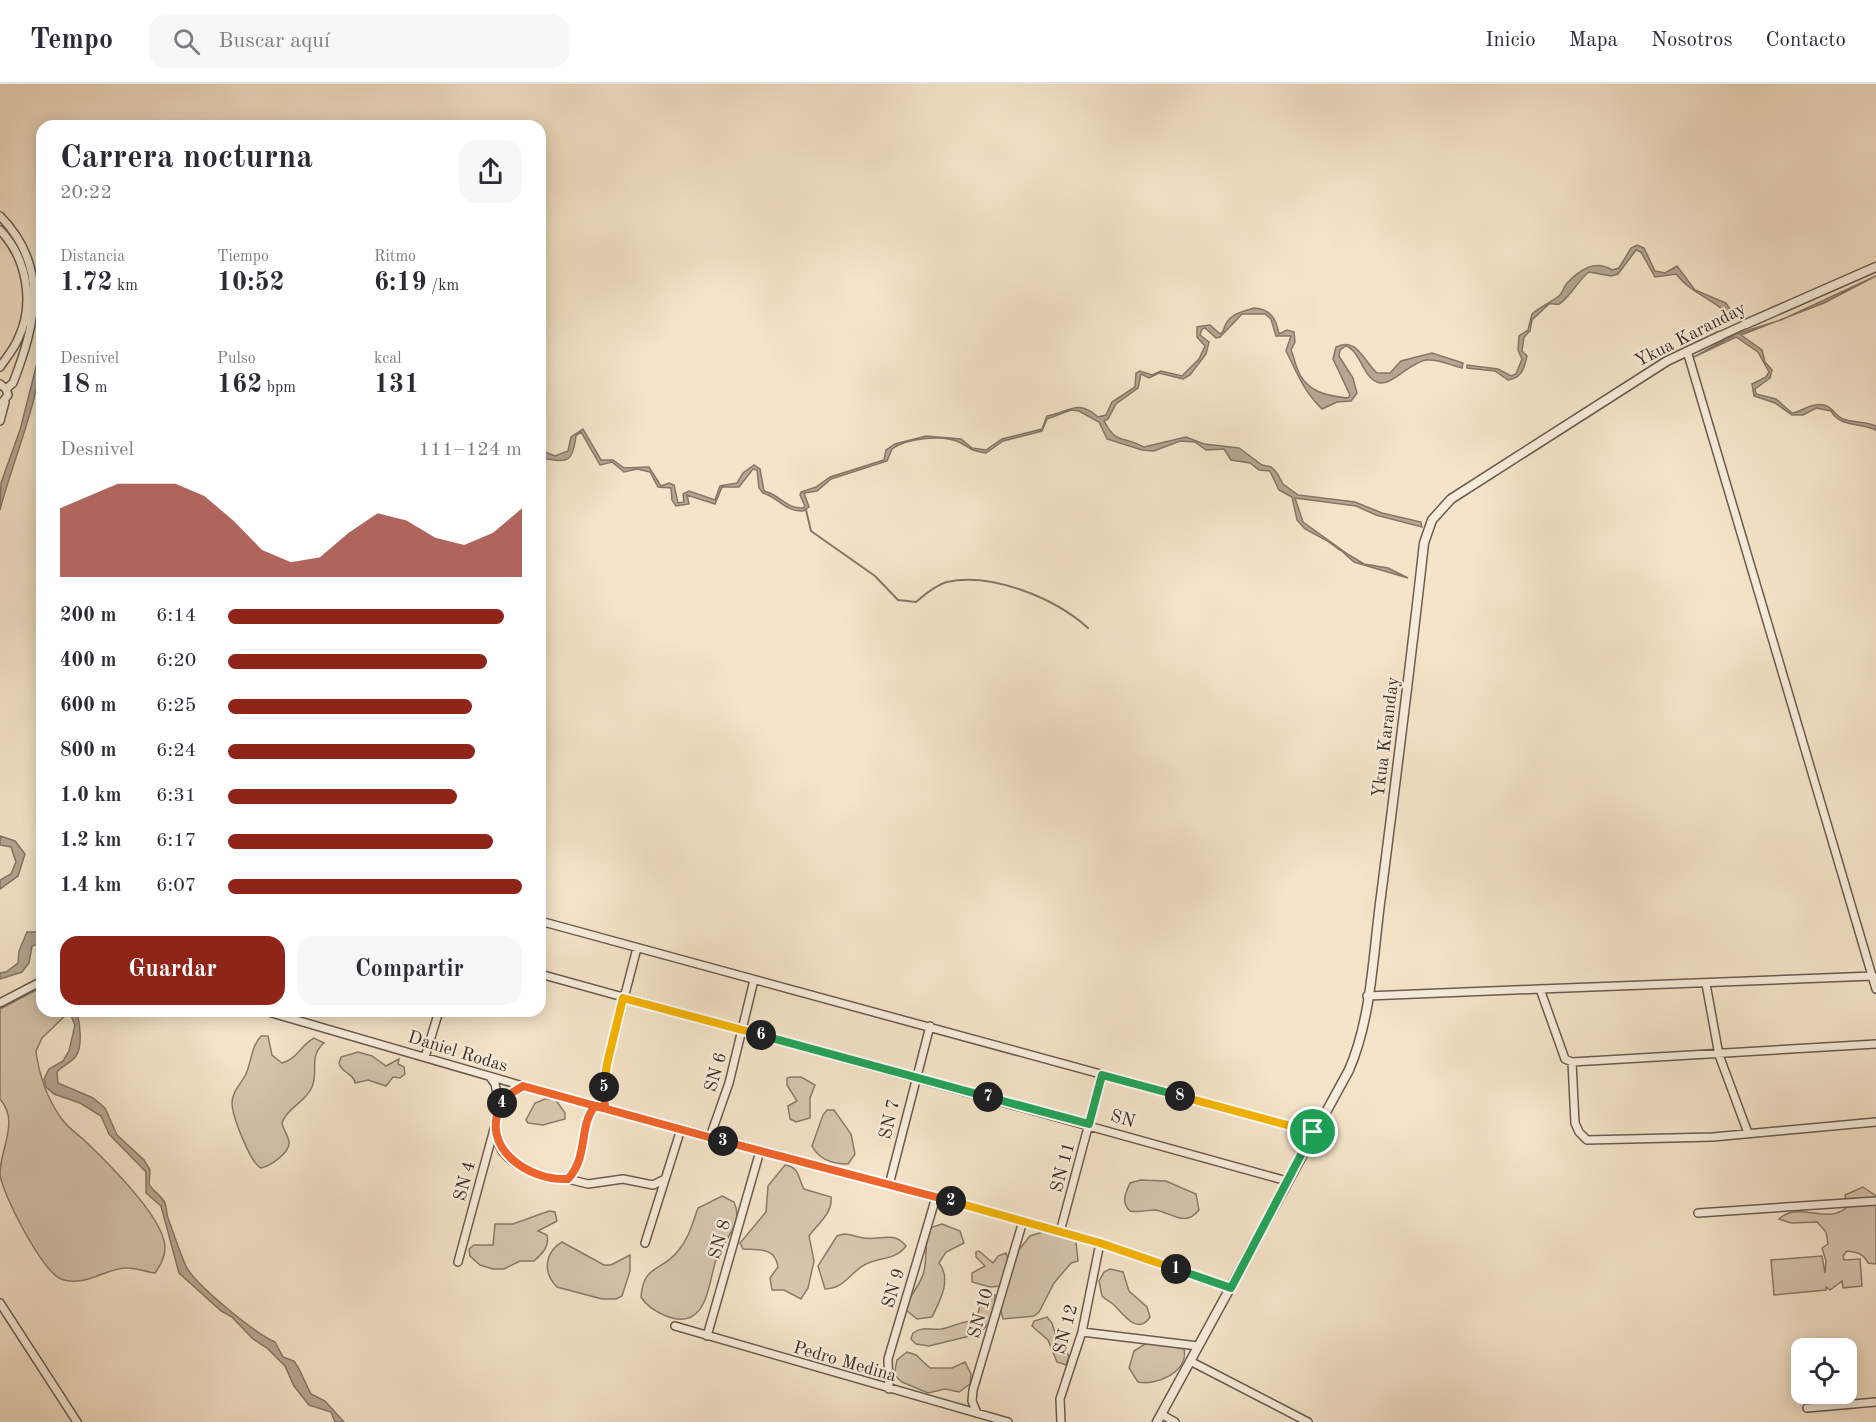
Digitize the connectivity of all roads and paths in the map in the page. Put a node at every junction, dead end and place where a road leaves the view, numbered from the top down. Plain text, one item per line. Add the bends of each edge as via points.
1 (0, 216) edge
2 (0, 230) edge
3 (1876, 267) edge
4 (1746, 324) joint
5 (1720, 336) joint
6 (1687, 351) junction
7 (0, 367) edge
8 (3, 386) edge
9 (3, 404) edge
10 (0, 421) edge
11 (546, 923) edge
12 (637, 948) junction
13 (546, 976) edge
14 (1873, 976) junction
15 (754, 980) junction
16 (36, 984) edge
17 (1706, 984) junction
18 (1540, 989) junction
19 (1876, 989) edge
20 (1367, 996) junction
21 (623, 998) junction
22 (0, 1003) edge
23 (286, 1017) edge
24 (437, 1017) edge
25 (930, 1026) junction
26 (742, 1030) junction
27 (1876, 1044) edge
28 (1719, 1054) junction
29 (425, 1057) junction
30 (1572, 1062) junction
31 (1102, 1075) junction
32 (490, 1077) junction
33 (915, 1077) junction
34 (523, 1086) junction
35 (595, 1106) junction
36 (500, 1107) junction
37 (605, 1108) junction
38 (1876, 1122) edge
39 (1089, 1124) junction
40 (495, 1126) junction
41 (681, 1128) junction
42 (1313, 1132) junction
43 (1748, 1133) junction
44 (710, 1137) junction
45 (760, 1151) junction
46 (568, 1179) junction
47 (665, 1179) junction
48 (1287, 1181) junction
49 (889, 1185) junction
50 (936, 1197) junction
51 (1876, 1201) edge
52 (1698, 1213) dead end
53 (1023, 1221) junction
54 (1060, 1232) junction
55 (645, 1243) dead end
56 (1100, 1243) junction
57 (458, 1262) dead end
58 (1231, 1288) junction
59 (0, 1303) edge
60 (675, 1326) dead end
61 (1082, 1332) junction
62 (707, 1336) junction
63 (1198, 1346) junction
64 (1190, 1361) junction
65 (889, 1389) junction
66 (1876, 1402) edge
67 (1807, 1408) dead end
68 (977, 1413) junction
69 (1159, 1418) edge
70 (77, 1422) edge
71 (1008, 1422) edge
72 (1061, 1422) edge
73 (1175, 1422) edge
74 (1308, 1422) edge

1 - 8 street via 26,254 34,293 32,327 13,383
2 - 7 street via 15,250 27,292 22,330
3 - 4 street, Ykua Karanday
4 - 5 street, Ykua Karanday
5 - 6 street, Ykua Karanday
6 - 14 street
6 - 20 street, Ykua Karanday via 1452,499 1428,526
8 - 9 street via 8,395
9 - 10 street
11 - 12 street
12 - 15 street
12 - 21 street
13 - 21 street, SN
14 - 17 street
14 - 19 street
15 - 25 street
15 - 26 street, SN 6
16 - 22 street
17 - 18 street
17 - 28 street
18 - 20 street
18 - 30 street via 1564,1059
20 - 42 street, Ykua Karanday via 1353,1061
21 - 26 street, SN
21 - 37 street via 607,1064
23 - 29 street, Daniel Rodas
24 - 29 street
25 - 31 street
25 - 33 street, SN 7
26 - 33 street, SN
26 - 44 street, SN 6
27 - 28 street
28 - 30 street
28 - 43 street
29 - 32 street, Daniel Rodas
30 - 43 street via 1575,1123 1587,1140
31 - 39 street, SN 11
31 - 42 street
32 - 34 street, Daniel Rodas
32 - 36 street
33 - 39 street, SN
33 - 49 street, SN 7
34 - 35 street, Daniel Rodas
34 - 36 street
35 - 37 street, Daniel Rodas
35 - 46 street via 587,1122 581,1159
36 - 40 street, SN 4
37 - 41 street, Daniel Rodas
38 - 43 street
39 - 48 street, SN
39 - 54 street, SN 11
40 - 46 street via 500,1147 510,1158 538,1175
40 - 57 street, SN 4
41 - 44 street, Daniel Rodas
41 - 47 street
42 - 48 street, Ykua Karanday
44 - 45 street, Daniel Rodas
45 - 49 street, Daniel Rodas
45 - 62 street, SN 8
46 - 47 street via 588,1184 623,1179 652,1185
47 - 55 street
48 - 58 street, Ykua Karanday
49 - 50 street, Daniel Rodas
50 - 53 street, Daniel Rodas
50 - 65 street, SN 9 via 888,1359
51 - 52 street
53 - 54 street, Daniel Rodas
53 - 68 street, SN 10 via 973,1390
54 - 56 street, Daniel Rodas
56 - 58 street, Daniel Rodas
56 - 61 street, SN 12
58 - 63 street, Ykua Karanday
59 - 70 street
60 - 62 street, Pedro Medina
61 - 63 street
61 - 72 street, SN 12 via 1060,1399
62 - 65 street, Pedro Medina
63 - 64 street, Ykua Karanday
64 - 69 street, Ykua Karanday
64 - 74 street
65 - 68 street, Pedro Medina
66 - 67 street
68 - 71 street, Pedro Medina
69 - 73 street

